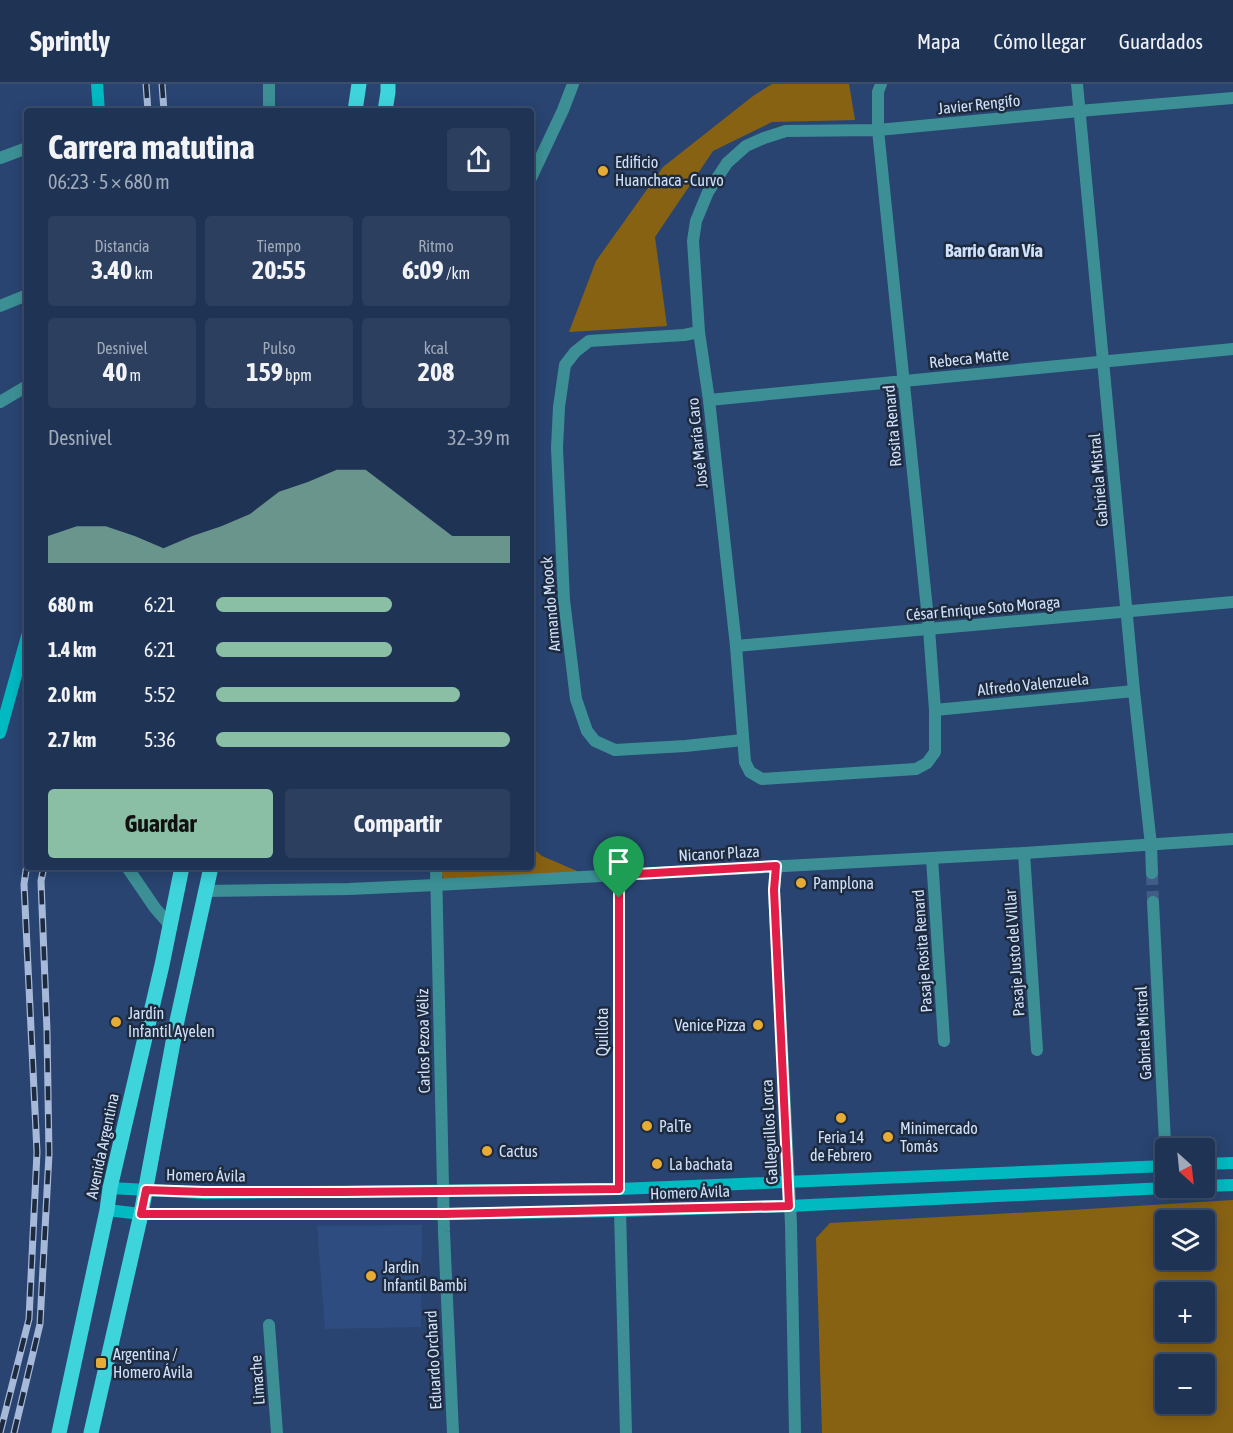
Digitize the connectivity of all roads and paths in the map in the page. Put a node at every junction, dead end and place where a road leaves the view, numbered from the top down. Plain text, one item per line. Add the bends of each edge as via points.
1 (97, 84) edge
2 (268, 84) edge
3 (359, 84) edge
4 (388, 84) edge
5 (573, 84) edge
6 (881, 84) edge
7 (1077, 84) edge
8 (1233, 98) edge
9 (99, 108) edge
10 (269, 108) edge
11 (355, 108) edge
12 (385, 108) edge
13 (1079, 111) junction
14 (878, 130) junction
15 (764, 138) joint
16 (24, 149) edge
17 (0, 158) edge
18 (534, 172) edge
19 (24, 296) edge
20 (0, 306) edge
21 (699, 332) junction
22 (1233, 350) edge
23 (1103, 362) junction
24 (904, 381) junction
25 (24, 388) edge
26 (709, 400) junction
27 (0, 402) edge
28 (1233, 602) edge
29 (1127, 612) junction
30 (929, 629) junction
31 (736, 646) junction
32 (24, 647) edge
33 (1134, 691) junction
34 (935, 710) junction
35 (0, 733) edge
36 (743, 740) junction
37 (750, 772) joint
38 (1233, 840) edge
39 (1151, 845) junction
40 (1024, 853) junction
41 (932, 858) junction
42 (776, 866) junction
43 (129, 870) edge
44 (181, 870) edge
45 (211, 870) edge
46 (436, 870) edge
47 (1152, 873) tunnel mouth
48 (619, 875) junction
49 (436, 885) junction
50 (206, 891) junction
51 (1154, 902) tunnel mouth
52 (169, 924) junction
53 (944, 1041) dead end
54 (1037, 1050) dead end
55 (1165, 1138) edge
56 (1233, 1163) edge
57 (1215, 1164) edge
58 (1155, 1165) edge
59 (788, 1182) junction
60 (1233, 1185) edge
61 (1215, 1186) edge
62 (110, 1188) junction
63 (619, 1189) junction
64 (1155, 1189) edge
65 (146, 1190) junction
66 (442, 1190) junction
67 (789, 1206) junction
68 (107, 1210) junction
69 (620, 1211) junction
70 (141, 1214) junction
71 (444, 1214) junction
72 (269, 1325) dead end
73 (59, 1433) edge
74 (91, 1433) edge
75 (277, 1433) edge
76 (453, 1433) edge
77 (626, 1433) edge
78 (795, 1433) edge

1 - 9 main road
2 - 10 street
3 - 11 main road
4 - 12 main road
5 - 18 street
6 - 14 street, Rosita Renard
7 - 13 street, Gabriela Mistral
8 - 13 street, Javier Rengifo
13 - 14 street, Javier Rengifo
13 - 23 street, Gabriela Mistral
14 - 15 street, Javier Rengifo via 786,131
14 - 24 street, Rosita Renard
15 - 21 street, José María Caro via 746,146 726,163 696,221 693,241
16 - 17 street
19 - 20 street
21 - 26 street, José María Caro
21 - 36 street, Armando Moock via 589,341 565,365 557,448 564,600 576,699 587,731 595,741 615,750
22 - 23 street, Rebeca Matte
23 - 24 street, Rebeca Matte
23 - 29 street, Gabriela Mistral
24 - 26 street, Rebeca Matte
24 - 30 street, Rosita Renard
25 - 27 street
26 - 31 street, José María Caro
28 - 29 street, César Enrique Soto Moraga
29 - 30 street, César Enrique Soto Moraga
29 - 33 street, Gabriela Mistral
30 - 31 street, César Enrique Soto Moraga
30 - 34 street, Rosita Renard
31 - 36 street, José María Caro
32 - 35 main road
33 - 34 street, Alfredo Valenzuela
33 - 39 street, Gabriela Mistral
34 - 37 street, Rosita Renard via 935,752 916,769 762,779
36 - 37 street, José María Caro
38 - 39 street, Nicanor Plaza
39 - 40 street, Nicanor Plaza
39 - 47 street, Gabriela Mistral
40 - 41 street, Nicanor Plaza
40 - 54 street, Pasaje Justo del Villar
41 - 42 street, Nicanor Plaza
41 - 53 street, Pasaje Rosita Renard
42 - 48 street, Nicanor Plaza
42 - 59 street, Galleguillos Lorca
43 - 52 street
44 - 52 main road, Avenida Argentina
45 - 50 main road
46 - 49 street, Carlos Pezoa Véliz
48 - 49 street, Nicanor Plaza
48 - 63 street, Quillota
49 - 50 street, Nicanor Plaza
49 - 66 street, Carlos Pezoa Véliz
50 - 65 main road
51 - 55 street, Gabriela Mistral
52 - 62 main road, Avenida Argentina
56 - 57 main road
58 - 59 main road, Homero Ávila
59 - 63 main road, Homero Ávila
59 - 67 street, Galleguillos Lorca
60 - 61 main road
62 - 65 main road, Homero Ávila
62 - 68 main road, Avenida Argentina
63 - 66 main road, Homero Ávila
64 - 67 main road, Homero Ávila
65 - 66 main road, Homero Ávila
65 - 70 main road
66 - 71 street, Carlos Pezoa Véliz
67 - 69 main road, Homero Ávila
67 - 78 street, Galleguillos Lorca
68 - 70 main road, Homero Ávila
68 - 73 main road, Avenida Argentina
69 - 71 main road, Homero Ávila
69 - 77 street
70 - 71 main road, Homero Ávila
70 - 74 main road
71 - 76 street, Eduardo Orchard
72 - 75 street, Limache

